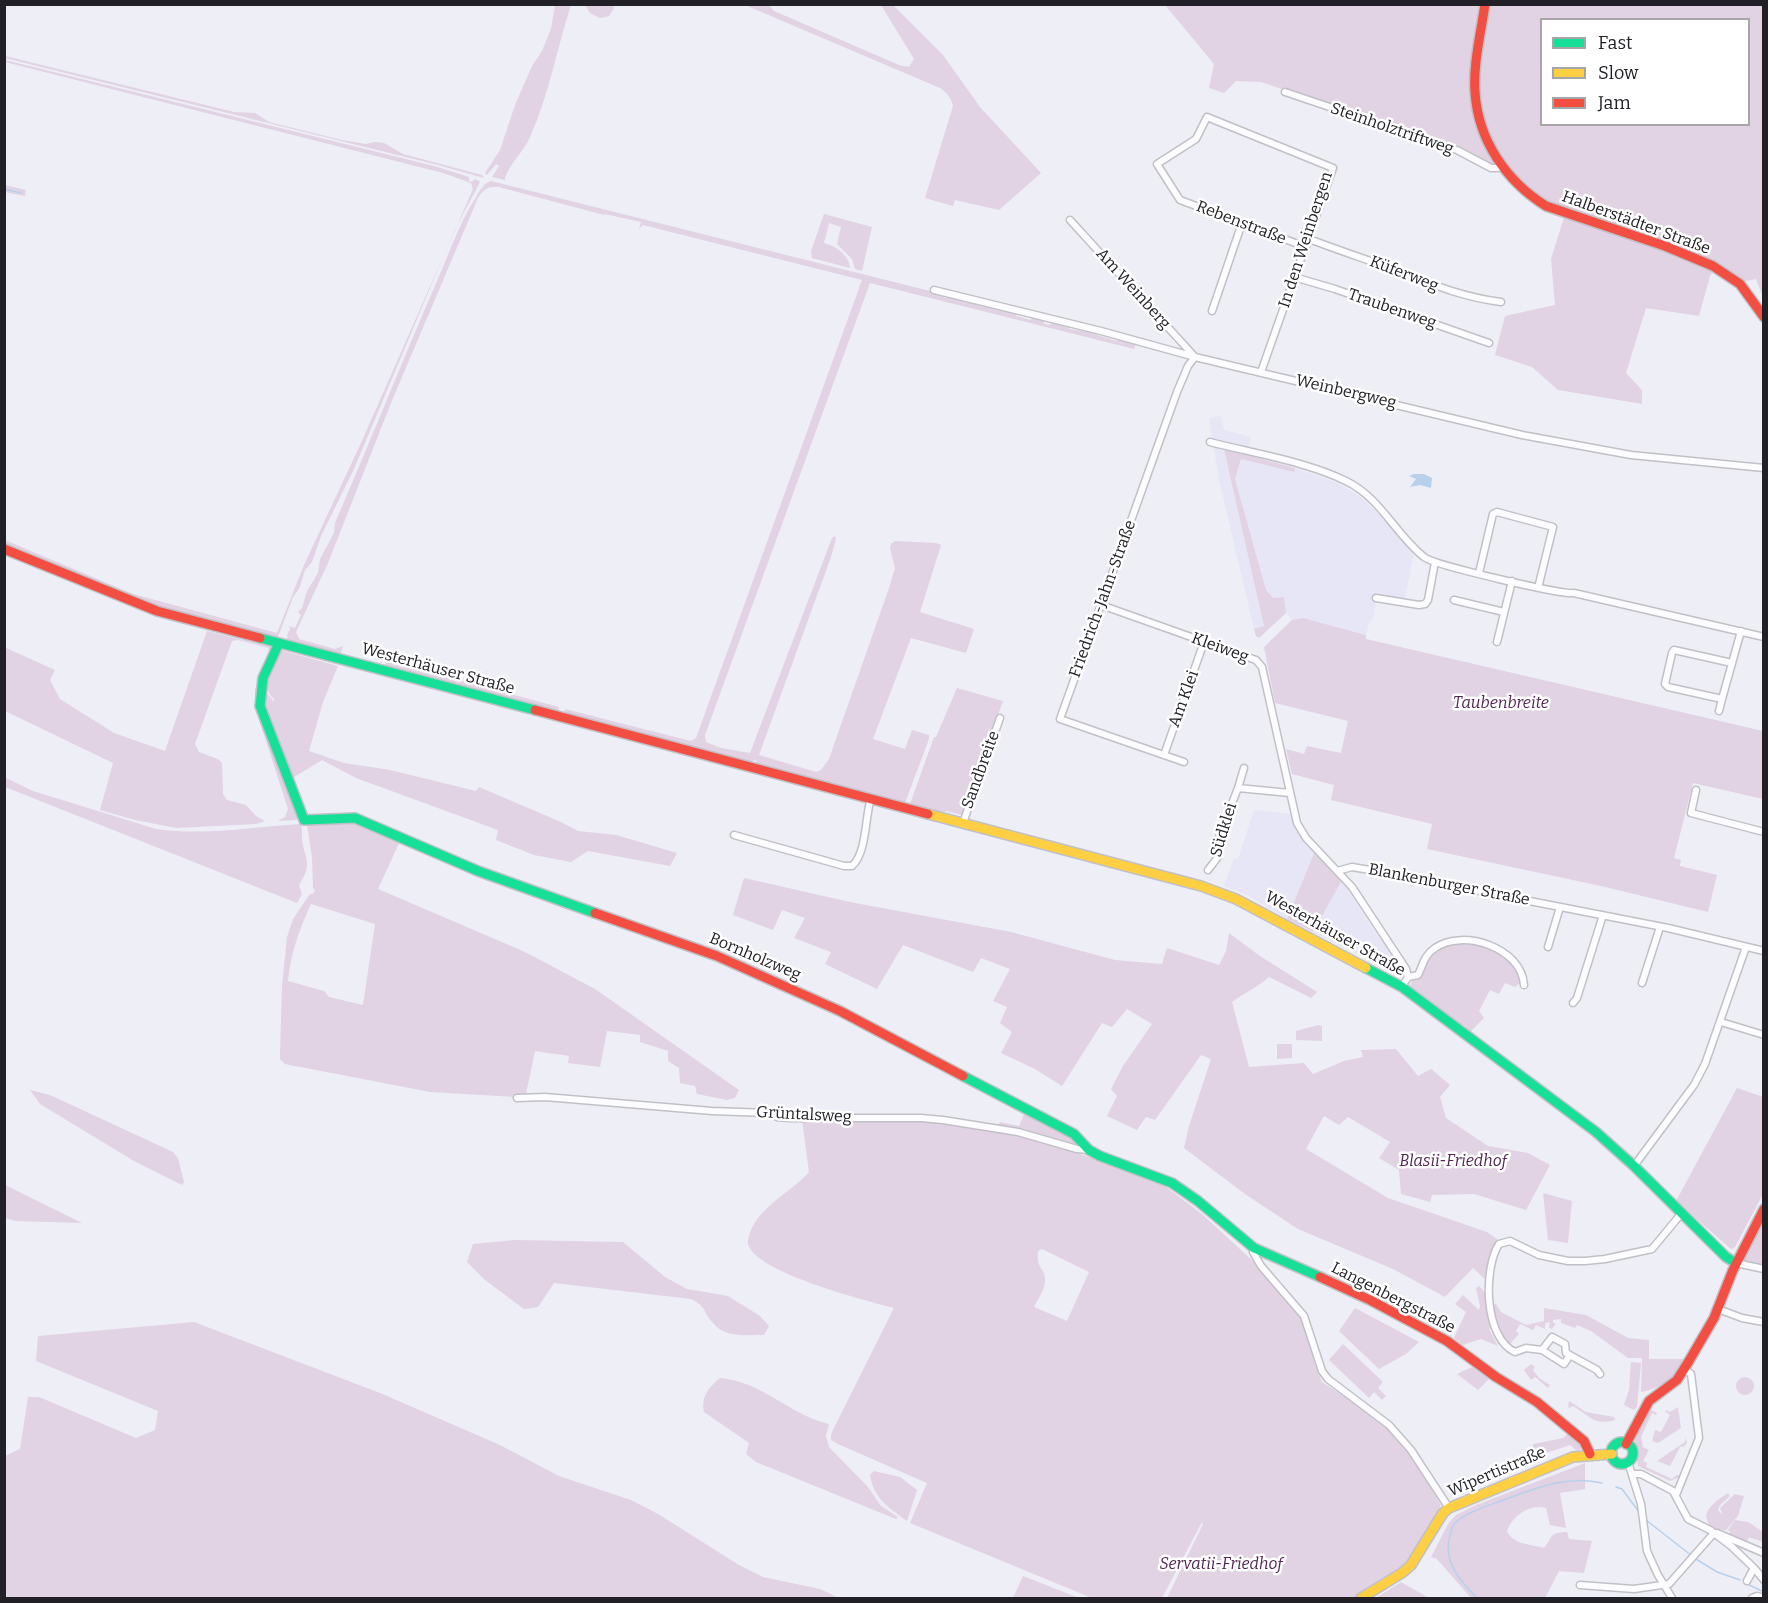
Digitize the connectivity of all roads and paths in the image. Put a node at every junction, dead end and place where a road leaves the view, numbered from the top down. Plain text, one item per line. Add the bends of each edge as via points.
1 (1485, 4) edge
2 (1285, 92) dead end
3 (1207, 117) joint
4 (1497, 164) junction
5 (1070, 220) dead end
6 (1242, 223) junction
7 (1309, 239) junction
8 (1306, 248) junction
9 (1294, 277) junction
10 (934, 290) dead end
11 (1501, 302) dead end
12 (1212, 311) dead end
13 (1764, 317) edge
14 (1489, 343) dead end
15 (1196, 357) junction
16 (1261, 372) junction
17 (1210, 442) dead end
18 (1764, 468) edge
19 (4, 549) edge
20 (1435, 562) junction
21 (1479, 573) junction
22 (1512, 581) junction
23 (1538, 588) junction
24 (1376, 598) dead end
25 (1455, 600) dead end
26 (1101, 605) junction
27 (1504, 612) junction
28 (1741, 631) junction
29 (1764, 636) edge
30 (1204, 642) junction
31 (1497, 642) dead end
32 (279, 643) junction
33 (1732, 663) junction
34 (1722, 699) junction
35 (1719, 711) dead end
36 (1000, 718) dead end
37 (1164, 755) junction
38 (1184, 762) dead end
39 (1244, 768) dead end
40 (1238, 788) junction
41 (1696, 790) dead end
42 (1290, 793) junction
43 (871, 798) junction
44 (1295, 816) joint
45 (963, 823) junction
46 (1764, 832) edge
47 (734, 835) dead end
48 (1208, 870) dead end
49 (1338, 871) junction
50 (1560, 907) junction
51 (1603, 915) junction
52 (1660, 927) junction
53 (1548, 947) dead end
54 (1746, 947) junction
55 (1764, 951) edge
56 (1408, 977) junction
57 (1642, 983) dead end
58 (1524, 985) dead end
59 (1402, 987) junction
60 (1573, 1003) dead end
61 (1721, 1022) junction
62 (1764, 1035) edge
63 (517, 1098) dead end
64 (1089, 1150) junction
65 (1634, 1166) junction
66 (1172, 1183) joint
67 (1764, 1209) edge
68 (1681, 1214) junction
69 (1254, 1248) junction
70 (1736, 1263) junction
71 (1764, 1269) edge
72 (1718, 1310) junction
73 (1764, 1322) edge
74 (1542, 1350) junction
75 (1570, 1356) junction
76 (1684, 1369) junction
77 (1600, 1374) dead end
78 (1626, 1444) junction
79 (1590, 1454) junction
80 (1611, 1454) junction
81 (1628, 1462) junction
82 (1634, 1474) junction
83 (1676, 1495) junction
84 (1449, 1508) junction
85 (1712, 1532) junction
86 (1764, 1552) edge
87 (1754, 1568) junction
88 (1764, 1580) edge
89 (1747, 1581) dead end
90 (1580, 1585) dead end
91 (1665, 1586) junction
92 (1764, 1598) edge
93 (1362, 1599) edge
94 (1672, 1599) edge
95 (1752, 1599) edge

1 - 4 main road, Halberstädter Straße via 1475,93
2 - 4 street, Steinholztriftweg via 1457,150 1491,168
3 - 6 street, Rebenstraße via 1196,139 1158,164 1179,199
3 - 7 street, In den Weinbergen via 1333,168
4 - 13 main road, Halberstädter Straße via 1521,190 1546,206 1675,249 1725,273 1746,290
5 - 15 street, Am Weinberg
6 - 8 street, Rebenstraße
6 - 12 street
7 - 8 street, In den Weinbergen
7 - 11 street, Küferweg via 1437,287
8 - 9 street, In den Weinbergen
9 - 14 street, Traubenweg
9 - 16 street, In den Weinbergen
10 - 15 street, Weinbergweg
15 - 16 street, Weinbergweg
15 - 26 street, Friedrich-Jahn-Straße via 1177,392
16 - 18 street, Weinbergweg via 1522,435 1631,455
17 - 20 street via 1347,482 1379,506 1419,554
19 - 32 main road, Westerhäuser Straße via 135,603
20 - 21 street
20 - 24 street via 1425,604
21 - 22 street
21 - 23 street via 1493,514 1497,513 1552,527
22 - 23 street
22 - 27 street
23 - 28 street
25 - 27 street
26 - 30 street, Kleiweg
26 - 37 street, Friedrich-Jahn-Straße via 1060,719
27 - 31 street
28 - 29 street
28 - 33 street
30 - 37 street, Am Klei
30 - 42 street, Kleiweg via 1256,660 1262,667
32 - 43 main road, Westerhäuser Straße
32 - 64 main road, Bornholzweg via 258,700 304,819 355,818 478,871 766,976 1074,1134
33 - 34 street
33 - 34 street via 1676,650 1672,653 1666,686
34 - 35 street
36 - 45 street, Sandbreite
37 - 38 street, Friedrich-Jahn-Straße
39 - 40 street, Südklei
40 - 42 street, Südklei
40 - 48 street, Südklei via 1216,845 1218,856
41 - 46 street via 1691,813
42 - 44 street, Kleiweg
43 - 45 main road, Westerhäuser Straße
43 - 47 street via 867,826 852,866
44 - 49 street, Blankenburger Straße via 1306,838
45 - 59 main road, Westerhäuser Straße via 1216,891 1253,906
49 - 50 street, Blankenburger Straße via 1358,868
49 - 56 street, Blankenburger Straße
50 - 51 street, Blankenburger Straße
50 - 53 street
51 - 52 street, Blankenburger Straße
51 - 60 street
52 - 54 street, Blankenburger Straße
52 - 57 street
54 - 55 street, Blankenburger Straße
54 - 61 street
56 - 58 street via 1418,975 1422,962 1436,946 1466,941 1491,945 1506,953 1520,967
56 - 59 street
59 - 65 main road, Westerhäuser Straße via 1596,1132
61 - 62 street
61 - 65 street via 1694,1085
63 - 64 street, Grüntalsweg via 545,1096 768,1113 790,1118 921,1118 994,1127
64 - 66 main road, Bornholzweg
65 - 68 main road, Westerhäuser Straße
66 - 69 main road, Langenbergstraße
67 - 70 main road
68 - 70 main road, Westerhäuser Straße
68 - 74 street via 1652,1249 1605,1259 1569,1261 1539,1255 1510,1241 1499,1244 1493,1258 1489,1295 1496,1330 1506,1347 1515,1352 1526,1348
69 - 79 main road, Langenbergstraße via 1370,1299 1447,1341 1537,1402 1584,1441
69 - 84 street via 1262,1266 1304,1316 1322,1371 1389,1425 1411,1450
70 - 71 street
70 - 72 main road
72 - 73 street
72 - 76 main road
74 - 75 street via 1564,1364
74 - 75 street via 1552,1336 1565,1344
75 - 77 street
76 - 78 main road via 1677,1380 1649,1401
76 - 83 street via 1691,1374 1700,1437
78 - 80 main road via 1616,1445
78 - 81 main road via 1633,1452
79 - 80 main road, Wipertistraße
79 - 84 main road, Wipertistraße via 1561,1461
80 - 81 main road via 1618,1463
81 - 82 street
82 - 83 street via 1641,1474
82 - 91 street via 1645,1542
83 - 85 street via 1688,1519
84 - 93 main road, Wipertistraße via 1411,1565
85 - 86 street
85 - 87 street
85 - 91 street via 1694,1558
87 - 88 street
87 - 89 street
90 - 91 street via 1634,1589
91 - 94 street
92 - 95 street

